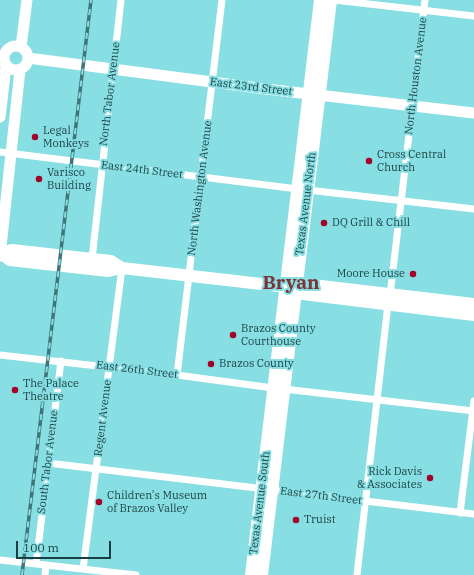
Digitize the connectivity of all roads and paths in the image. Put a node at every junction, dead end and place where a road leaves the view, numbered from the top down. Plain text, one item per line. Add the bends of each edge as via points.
1 (20, 0) edge
2 (27, 0) edge
3 (121, 0) edge
4 (222, 0) edge
5 (320, 0) edge
6 (331, 0) edge
7 (334, 0) edge
8 (425, 0) edge
9 (424, 10) junction
10 (474, 16) edge
11 (18, 47) junction
12 (28, 58) junction
13 (3, 60) edge
14 (113, 69) junction
15 (20, 70) junction
16 (212, 82) junction
17 (314, 95) junction
18 (412, 106) junction
19 (474, 113) edge
20 (0, 117) edge
21 (6, 153) edge
22 (102, 165) junction
23 (202, 178) junction
24 (303, 190) junction
25 (400, 201) junction
26 (474, 210) edge
27 (0, 254) edge
28 (92, 259) junction
29 (122, 268) junction
30 (190, 276) junction
31 (291, 287) junction
32 (389, 300) junction
33 (474, 304) edge
34 (474, 315) edge
35 (0, 355) edge
36 (60, 361) junction
37 (109, 367) junction
38 (177, 375) junction
39 (279, 389) junction
40 (376, 400) junction
41 (474, 401) edge
42 (473, 411) edge
43 (274, 432) joint
44 (48, 463) junction
45 (96, 468) junction
46 (267, 489) junction
47 (366, 501) junction
48 (460, 513) junction
49 (474, 514) edge
50 (0, 560) edge
51 (36, 564) junction
52 (46, 565) junction
53 (83, 569) junction
54 (44, 575) edge
55 (136, 575) edge
56 (251, 575) edge
57 (262, 575) edge
58 (357, 575) edge

1 - 11 street
2 - 11 street
3 - 14 street, North Tabor Avenue
4 - 16 street, North Washington Avenue
5 - 17 main road, Texas Avenue North
6 - 17 main road, Texas Avenue North
7 - 9 street
8 - 9 street, North Houston Avenue
9 - 10 street
9 - 18 street, North Houston Avenue
11 - 12 street via 27,52
11 - 13 street via 7,50
12 - 14 street, East 23rd Street
12 - 15 street via 26,66
13 - 15 street via 13,70
13 - 20 street
14 - 16 street, East 23rd Street
14 - 22 street, North Tabor Avenue
15 - 21 street
16 - 17 street, East 23rd Street
16 - 23 street, North Washington Avenue
17 - 18 street, East 23rd Street
17 - 24 main road, Texas Avenue North
18 - 19 street, East 23rd Street
18 - 25 street, North Houston Avenue
21 - 22 street, East 24th Street
21 - 27 street
22 - 23 street, East 24th Street
22 - 28 street, North Tabor Avenue
23 - 24 street, East 24th Street
23 - 30 street, North Washington Avenue
24 - 25 street, East 24th Street
24 - 31 main road, Texas Avenue North
25 - 26 street, East 24th Street
25 - 32 street, North Houston Avenue
27 - 28 main road via 12,250
27 - 29 main road via 10,260 108,271
28 - 29 main road via 111,261
29 - 30 main road
29 - 37 street, Regent Avenue
30 - 31 main road
30 - 38 street, North Washington Avenue
31 - 32 main road via 303,294
31 - 39 main road, Texas Avenue North
32 - 33 main road
32 - 34 main road
32 - 40 street, North Houston Avenue
35 - 36 street, East 26th Street
36 - 37 street, East 26th Street
36 - 44 street, South Tabor Avenue
37 - 38 street, East 26th Street
37 - 45 street, Regent Avenue
38 - 39 street, East 26th Street
39 - 40 street, East 26th Street
39 - 43 main road, Texas Avenue North
40 - 42 street, East 26th Street
40 - 47 street, North Houston Avenue
41 - 42 street
42 - 48 street
43 - 46 main road, Texas Avenue South
44 - 45 street, East 27th Street
44 - 51 street, South Tabor Avenue
45 - 46 street, East 27th Street
45 - 53 street, Regent Avenue
46 - 47 street, East 27th Street
46 - 56 main road, Texas Avenue South
46 - 57 main road, Texas Avenue South
47 - 48 street, East 27th Street
47 - 58 street, North Houston Avenue
48 - 49 street, East 27th Street
50 - 51 street
51 - 52 street
52 - 53 street
52 - 54 street
53 - 55 street

